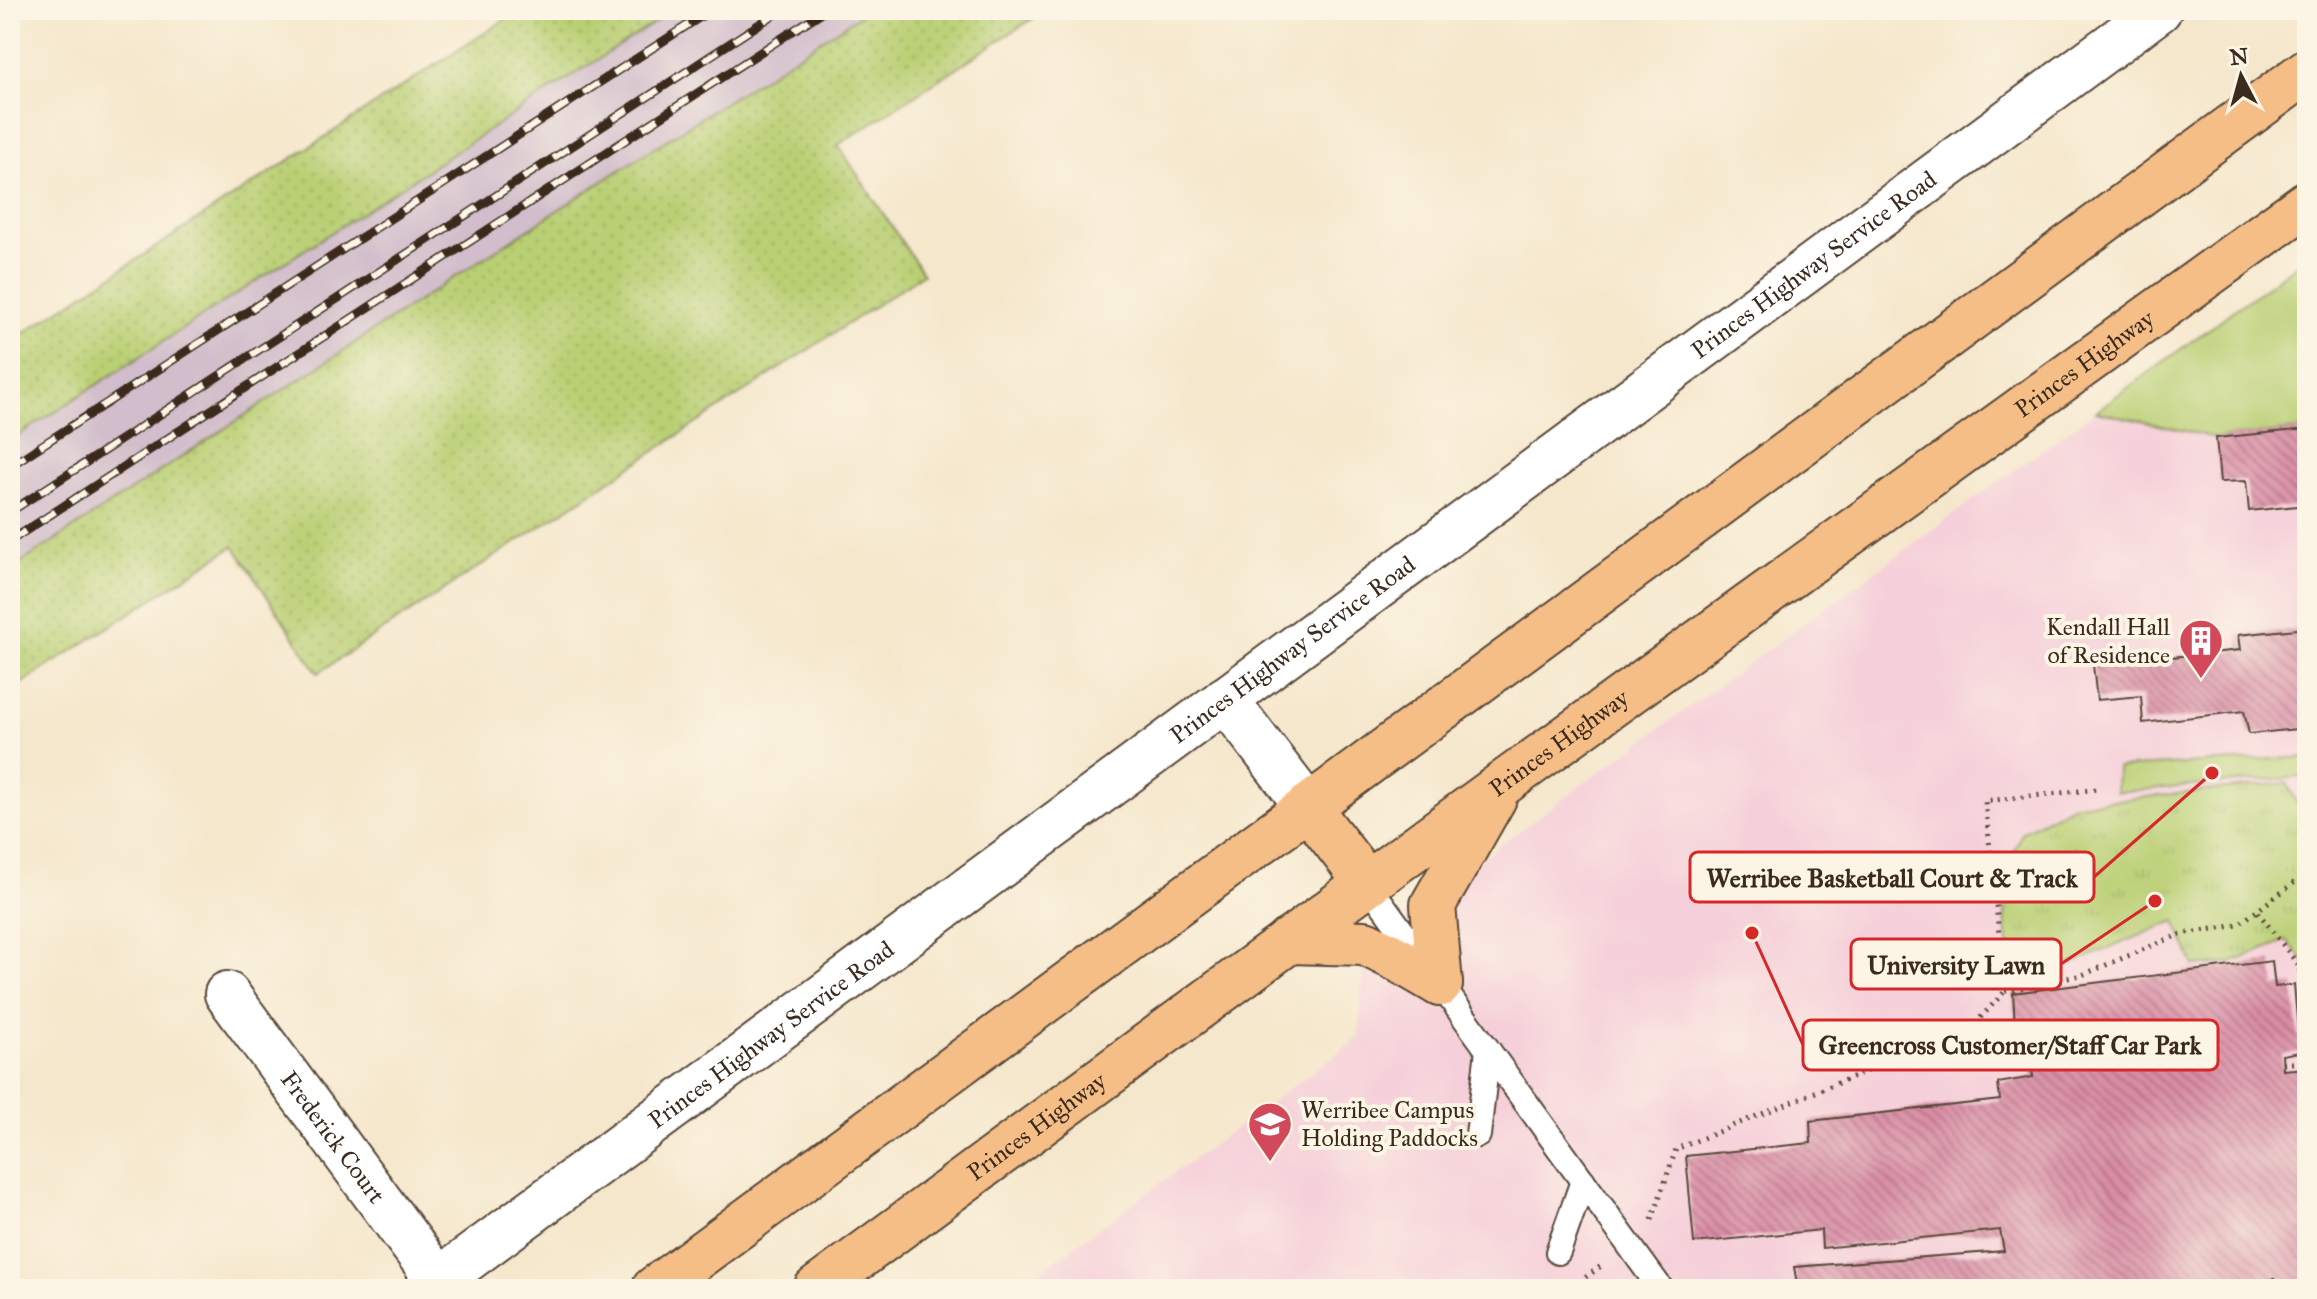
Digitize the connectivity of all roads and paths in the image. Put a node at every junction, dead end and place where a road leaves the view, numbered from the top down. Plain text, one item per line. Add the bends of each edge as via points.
1 (2159, 10) edge
2 (2307, 71) edge
3 (2307, 203) edge
4 (1225, 699) junction
5 (1501, 785) junction
6 (2098, 789) dead end
7 (1308, 807) junction
8 (2307, 873) edge
9 (1367, 883) junction
10 (2258, 912) junction
11 (1288, 941) junction
12 (1440, 984) junction
13 (2005, 991) junction
14 (227, 994) dead end
15 (2307, 1028) edge
16 (1488, 1050) junction
17 (2307, 1061) edge
18 (2283, 1064) dead end
19 (1478, 1135) dead end
20 (1583, 1181) junction
21 (1629, 1245) junction
22 (1558, 1252) dead end
23 (1579, 1282) dead end
24 (433, 1285) edge
25 (654, 1289) edge
26 (816, 1289) edge
27 (1661, 1289) edge

1 - 4 street, Princes Highway Service Road
2 - 7 highway
3 - 5 highway, Princes Highway
4 - 7 street
4 - 24 street, Princes Highway Service Road
5 - 9 highway, Princes Highway
5 - 12 highway via 1433,905
6 - 13 path via 1985,801
7 - 9 highway
7 - 25 highway
8 - 10 path
9 - 11 highway, Princes Highway
9 - 12 lane
10 - 13 path via 2238,925 2181,934 2082,975
10 - 15 path via 2299,966
11 - 12 highway via 1365,943
11 - 26 highway, Princes Highway
12 - 16 lane
13 - 21 path via 1970,1029 1676,1149 1649,1230
14 - 24 street, Frederick Court
16 - 19 lane
16 - 20 lane
17 - 18 path
20 - 21 lane
20 - 22 lane
21 - 23 path
21 - 27 lane

